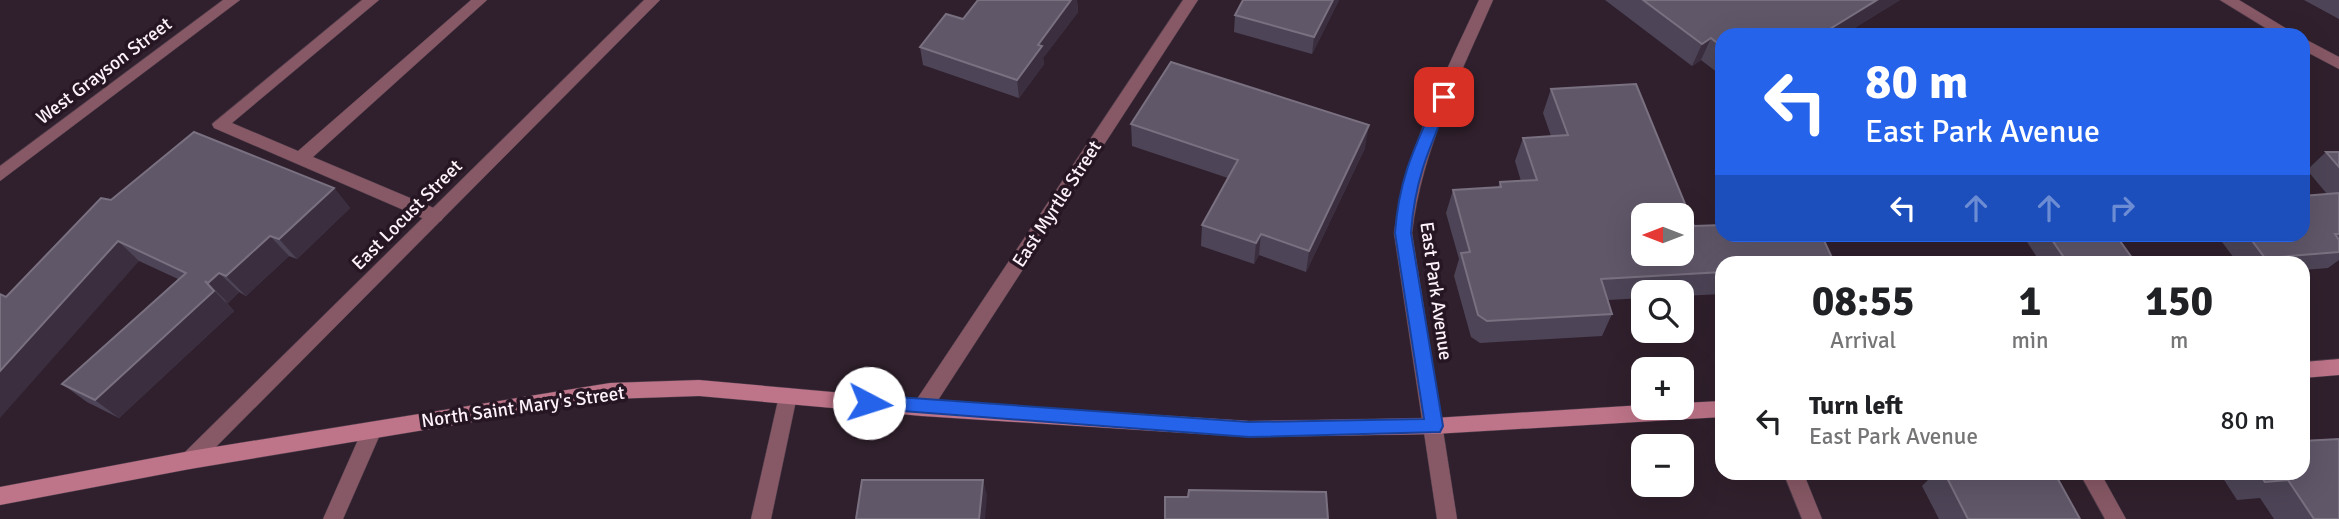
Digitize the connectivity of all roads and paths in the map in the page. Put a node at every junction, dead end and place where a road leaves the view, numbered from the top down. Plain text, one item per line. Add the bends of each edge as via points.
1 (233, 0) edge
2 (372, 0) edge
3 (480, 0) edge
4 (653, 0) edge
5 (1191, 0) edge
6 (1486, 0) edge
7 (2227, 0) edge
8 (2277, 28) edge
9 (2310, 47) edge
10 (2339, 64) edge
11 (302, 157) junction
12 (0, 175) edge
13 (435, 216) junction
14 (2339, 367) edge
15 (2310, 369) edge
16 (788, 396) junction
17 (922, 408) junction
18 (1715, 409) edge
19 (1434, 426) junction
20 (372, 430) junction
21 (190, 460) junction
22 (1796, 480) edge
23 (2094, 480) edge
24 (0, 496) edge
25 (333, 519) edge
26 (761, 519) edge
27 (1447, 519) edge
28 (1812, 519) edge
29 (2116, 519) edge

1 - 12 street, West Grayson Street
2 - 11 street via 220,124
3 - 11 street
4 - 13 street, East Locust Street
5 - 17 street, East Myrtle Street
6 - 19 street, East Park Avenue via 1412,170 1405,203 1403,233
7 - 8 street
9 - 10 street
11 - 13 street
13 - 21 street, East Locust Street
14 - 15 main road
16 - 17 main road, North Saint Mary's Street
16 - 20 main road, North Saint Mary's Street via 699,388 610,391
16 - 26 street
17 - 19 main road, North Saint Mary's Street via 1249,429
18 - 19 main road, North Saint Mary's Street
19 - 27 street, East Park Avenue
20 - 21 main road, North Saint Mary's Street
20 - 25 street
21 - 24 main road, North Saint Mary's Street
22 - 28 street
23 - 29 street

